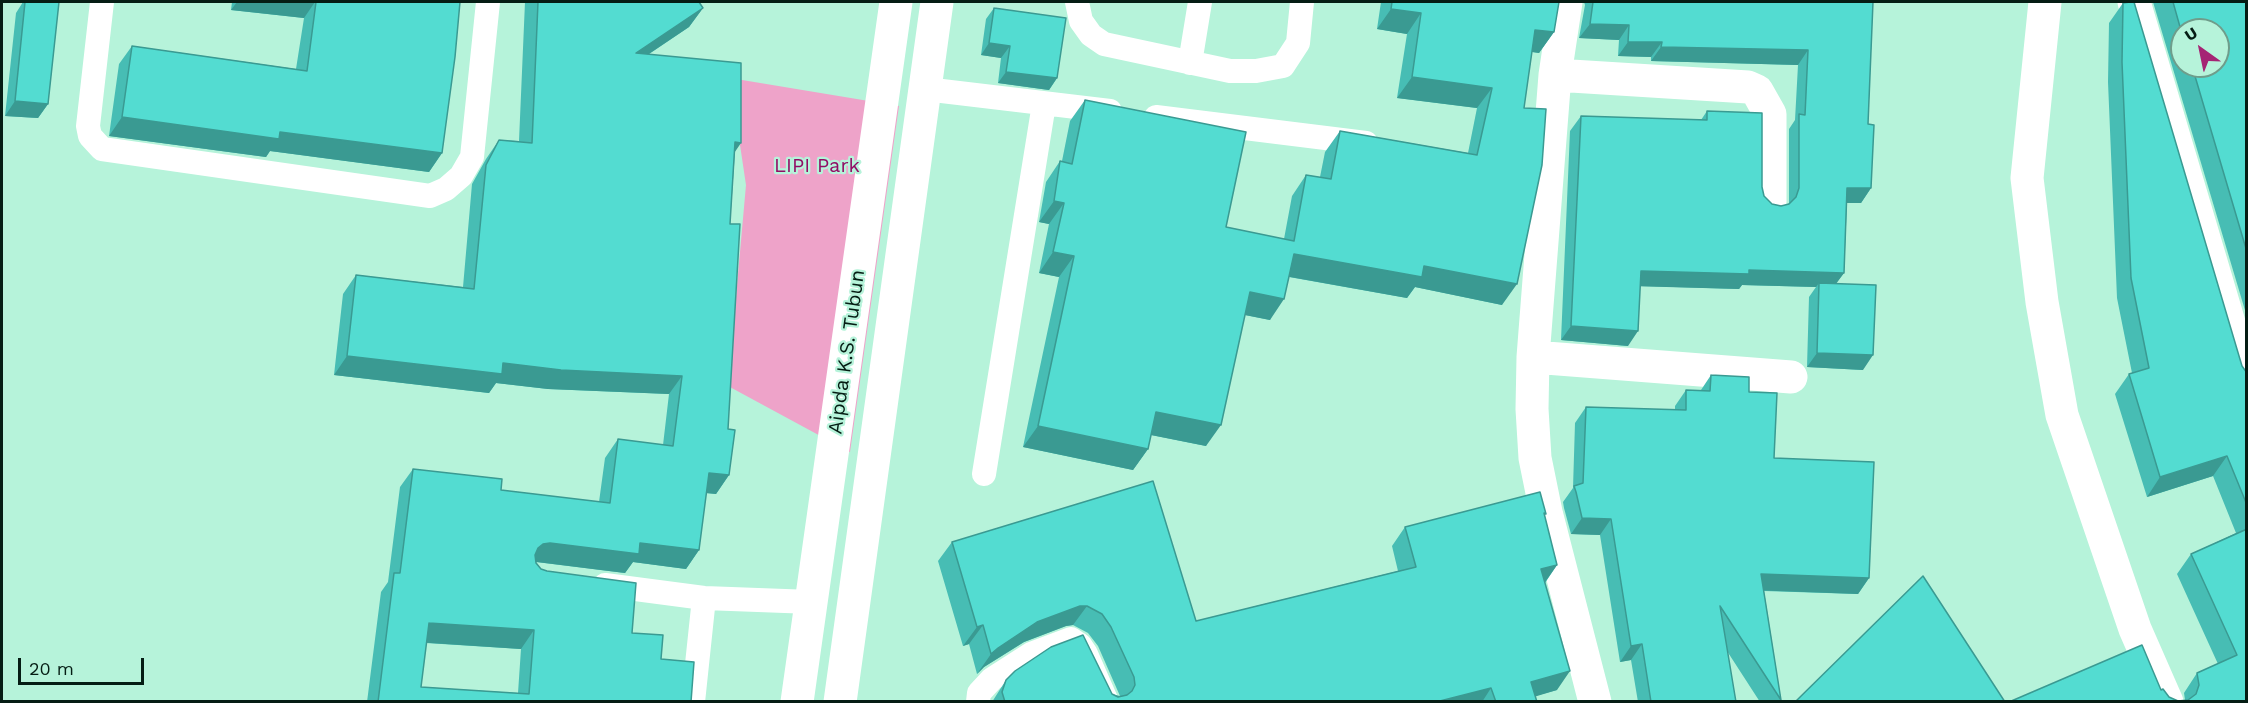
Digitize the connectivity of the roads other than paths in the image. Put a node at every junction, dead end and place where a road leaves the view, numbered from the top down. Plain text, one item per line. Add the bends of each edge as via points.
1 (102, 2) edge
2 (488, 2) edge
3 (896, 2) edge
4 (937, 2) edge
5 (1077, 2) edge
6 (1200, 2) edge
7 (1302, 2) edge
8 (1566, 2) edge
9 (2045, 2) edge
10 (2134, 2) edge
11 (1190, 63) junction
12 (1555, 75) junction
13 (924, 89) junction
14 (1044, 104) junction
15 (1385, 146) edge
16 (1770, 202) edge
17 (1533, 357) junction
18 (1791, 376) dead end
19 (2247, 380) edge
20 (984, 474) dead end
21 (580, 582) edge
22 (704, 598) junction
23 (812, 602) junction
24 (693, 702) edge
25 (797, 702) edge
26 (840, 702) edge
27 (978, 702) edge
28 (1107, 702) edge
29 (1595, 702) edge
30 (2167, 702) edge

1 - 2 lane via 88,126 90,136 102,149 430,196 461,176 472,157
3 - 23 street, Aipda K.S. Tubun
4 - 13 street, Aipda K.S. Tubun
5 - 11 lane via 1081,21 1104,44
6 - 11 lane
7 - 11 lane via 1298,43 1283,66 1230,71
8 - 12 street
9 - 30 street via 2027,178 2042,302 2062,415 2135,629
10 - 19 street
12 - 16 street via 1748,87 1757,91 1770,114
12 - 17 street
13 - 14 lane
13 - 26 street, Aipda K.S. Tubun
14 - 15 lane
14 - 20 lane
17 - 18 street
17 - 29 street via 1535,458
21 - 22 lane
22 - 23 lane
22 - 24 lane
23 - 25 street, Aipda K.S. Tubun
27 - 28 lane via 979,693 992,679 1031,654 1071,639 1086,654

